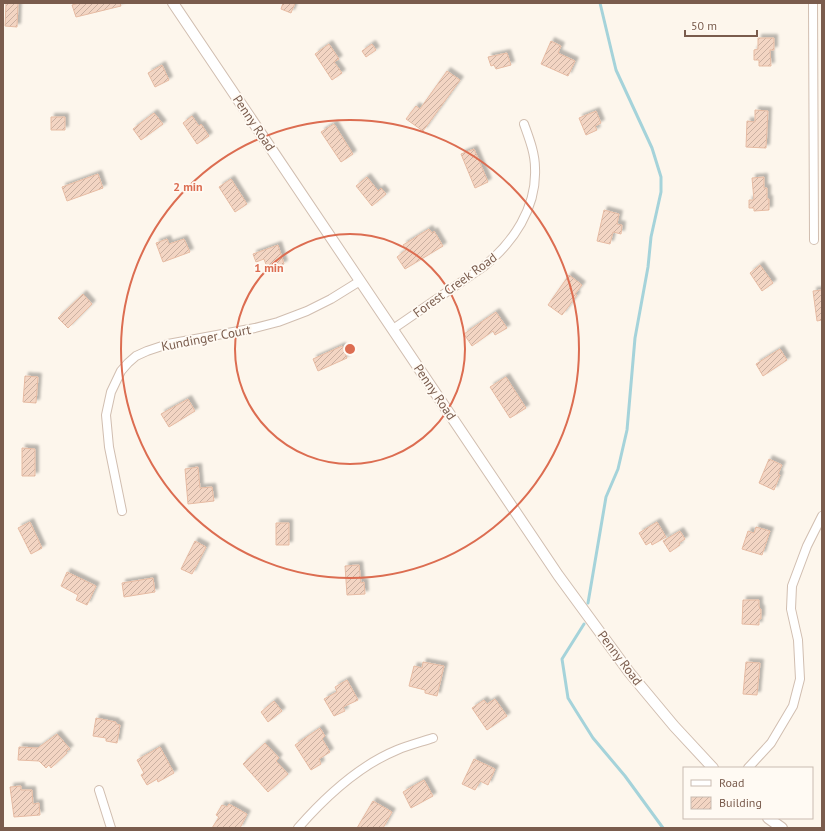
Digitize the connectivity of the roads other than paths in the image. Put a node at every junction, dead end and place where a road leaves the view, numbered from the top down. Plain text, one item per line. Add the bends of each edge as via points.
1 (173, 3) edge
2 (813, 3) edge
3 (524, 124) dead end
4 (814, 240) dead end
5 (360, 281) junction
6 (393, 329) junction
7 (122, 511) dead end
8 (822, 516) edge
9 (433, 738) dead end
10 (712, 767) edge
11 (749, 767) edge
12 (99, 790) dead end
13 (769, 819) edge
14 (111, 828) edge
15 (298, 828) edge
16 (782, 828) edge

1 - 5 street, Penny Road
2 - 4 street
3 - 6 street, Forest Creek Road via 532,148 535,187 529,207 508,243 483,267
5 - 6 street, Penny Road
5 - 7 street, Kundinger Court via 331,299 278,322 168,344 136,356 121,371 111,392 106,415 109,447
6 - 10 street, Penny Road via 586,613 674,726
8 - 11 street via 792,586 791,609 798,640 800,679 793,706 771,743
9 - 15 street via 397,750 361,769 312,812
12 - 14 street
13 - 16 street

